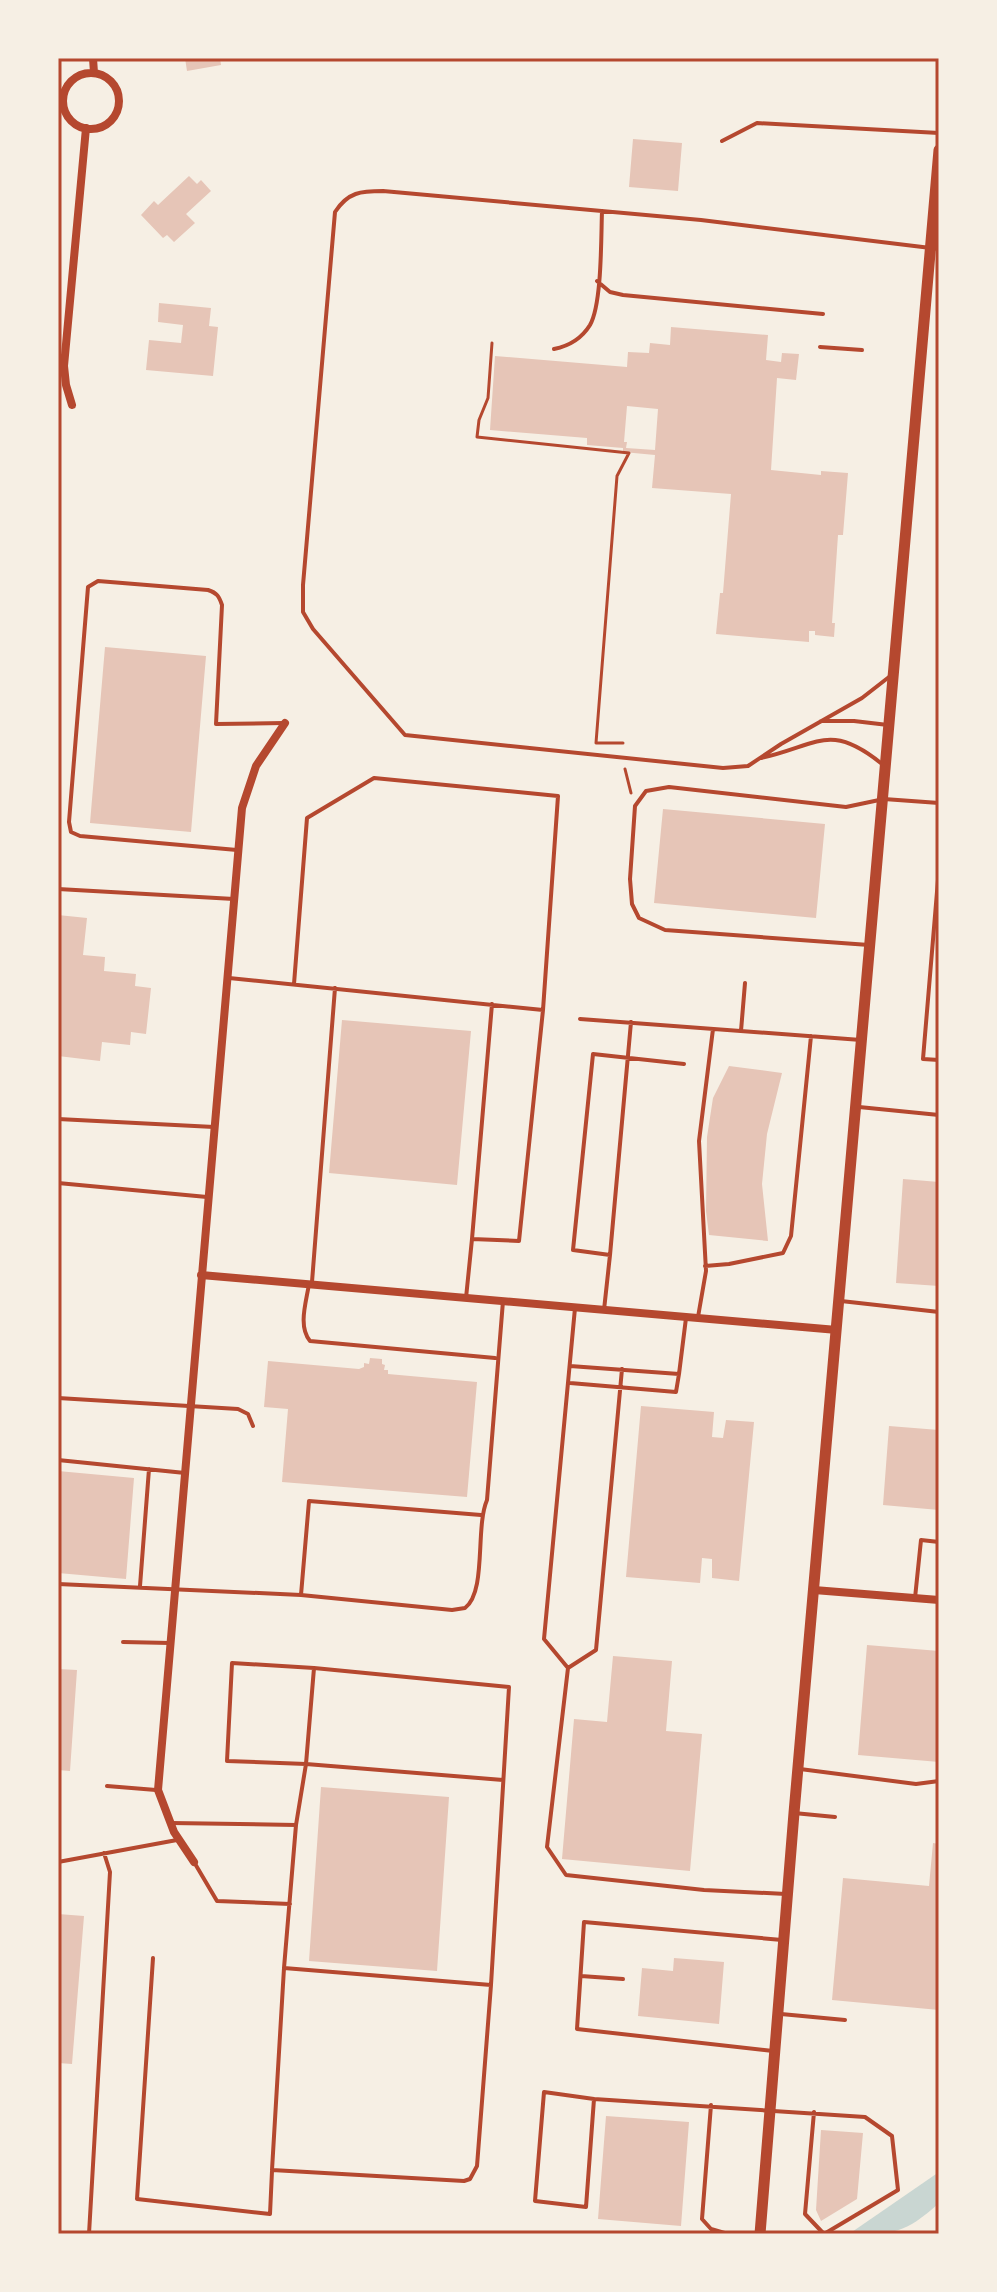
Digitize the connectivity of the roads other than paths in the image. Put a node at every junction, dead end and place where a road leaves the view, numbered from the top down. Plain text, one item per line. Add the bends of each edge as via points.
1 (93, 58) edge
2 (94, 73) junction
3 (61, 99) edge
4 (86, 128) junction
5 (939, 133) edge
6 (722, 141) dead end
7 (939, 150) edge
8 (602, 211) junction
9 (935, 248) edge
10 (597, 281) junction
11 (823, 314) dead end
12 (820, 347) dead end
13 (554, 349) dead end
14 (862, 350) dead end
15 (72, 405) dead end
16 (894, 672) junction
17 (818, 722) junction
18 (285, 723) joint
19 (890, 725) junction
20 (759, 759) junction
21 (886, 767) junction
22 (884, 799) junction
23 (939, 803) edge
24 (237, 850) junction
25 (939, 868) edge
26 (58, 889) edge
27 (234, 899) junction
28 (871, 945) junction
29 (227, 978) junction
30 (745, 983) dead end
31 (294, 984) junction
32 (335, 988) junction
33 (492, 1004) junction
34 (543, 1010) junction
35 (580, 1019) dead end
36 (631, 1022) junction
37 (713, 1029) junction
38 (741, 1031) junction
39 (811, 1036) junction
40 (862, 1040) junction
41 (627, 1058) junction
42 (939, 1060) edge
43 (684, 1064) dead end
44 (856, 1107) junction
45 (939, 1115) edge
46 (58, 1119) edge
47 (214, 1127) junction
48 (58, 1183) edge
49 (208, 1197) junction
50 (472, 1239) junction
51 (610, 1255) junction
52 (705, 1266) junction
53 (201, 1275) junction
54 (310, 1285) junction
55 (466, 1298) junction
56 (839, 1300) junction
57 (503, 1301) junction
58 (575, 1308) junction
59 (604, 1310) junction
60 (939, 1312) edge
61 (686, 1317) junction
62 (698, 1318) junction
63 (837, 1330) junction
64 (497, 1358) junction
65 (570, 1366) junction
66 (622, 1369) junction
67 (679, 1374) junction
68 (569, 1383) junction
69 (620, 1388) junction
70 (58, 1398) edge
71 (190, 1407) junction
72 (253, 1426) dead end
73 (58, 1460) edge
74 (149, 1469) junction
75 (185, 1473) junction
76 (481, 1515) junction
77 (939, 1542) edge
78 (58, 1584) edge
79 (140, 1587) junction
80 (175, 1589) junction
81 (814, 1590) junction
82 (301, 1595) junction
83 (915, 1598) junction
84 (939, 1600) edge
85 (123, 1642) dead end
86 (170, 1643) junction
87 (314, 1668) junction
88 (568, 1668) junction
89 (306, 1764) junction
90 (798, 1769) junction
91 (503, 1780) junction
92 (939, 1781) edge
93 (107, 1786) dead end
94 (158, 1790) junction
95 (794, 1813) junction
96 (835, 1817) dead end
97 (170, 1823) junction
98 (296, 1825) junction
99 (179, 1840) junction
100 (104, 1853) junction
101 (58, 1862) edge
102 (194, 1862) joint
103 (788, 1894) junction
104 (290, 1904) junction
105 (784, 1940) junction
106 (153, 1958) dead end
107 (284, 1968) junction
108 (581, 1976) junction
109 (623, 1979) dead end
110 (491, 1985) junction
111 (778, 2014) junction
112 (845, 2020) dead end
113 (775, 2051) junction
114 (594, 2099) junction
115 (711, 2105) junction
116 (770, 2109) junction
117 (814, 2112) junction
118 (272, 2170) junction
119 (89, 2234) edge
120 (728, 2234) edge
121 (760, 2234) edge

1 - 2 street
2 - 3 street via 73,79
2 - 4 street via 114,83 119,109 109,123
3 - 4 street via 67,115
4 - 15 street via 64,366
5 - 6 lane via 757,123
7 - 9 main road
8 - 9 lane
8 - 10 lane
8 - 20 lane via 383,191 355,192 342,200 335,212 303,612 405,735 723,768 748,766
9 - 16 main road
10 - 11 lane via 623,295
10 - 13 lane via 590,325 573,342
12 - 14 lane
16 - 17 lane via 862,698
16 - 19 main road
17 - 19 lane
17 - 20 lane
18 - 24 street via 256,766 242,808
18 - 24 lane via 216,724 222,605 215,592 98,581 88,587 71,832
19 - 21 main road
20 - 21 lane via 833,738
21 - 22 main road
22 - 23 lane
22 - 28 main road
22 - 28 lane via 846,807 669,787 646,791 635,806 630,879 639,918 665,930
24 - 27 street
25 - 42 lane via 923,1059
26 - 27 lane
27 - 29 street
28 - 40 main road
29 - 31 lane
29 - 47 street
30 - 38 lane
31 - 32 lane
31 - 34 lane via 307,818 374,778 558,796
32 - 33 lane
32 - 54 lane
33 - 34 lane
33 - 50 lane
34 - 50 lane via 519,1241
35 - 36 lane
36 - 37 lane
36 - 41 lane
37 - 38 lane
37 - 52 lane via 699,1141
38 - 39 lane
39 - 40 lane
39 - 52 lane via 791,1236 783,1253
40 - 44 main road
41 - 43 lane
41 - 51 lane
41 - 51 lane via 593,1054 573,1250
44 - 45 lane
44 - 56 main road
46 - 47 lane
47 - 49 street
48 - 49 lane
49 - 53 street
50 - 55 lane
51 - 59 lane
52 - 62 lane
53 - 54 street
53 - 71 street
54 - 55 street
54 - 64 lane via 303,1324 310,1341
55 - 57 street
56 - 60 lane
56 - 63 main road
57 - 58 street
57 - 64 lane
58 - 59 street
58 - 65 lane
59 - 61 street
61 - 62 street
61 - 67 lane
62 - 63 street
63 - 81 main road
64 - 76 lane via 487,1500
65 - 66 lane
65 - 68 lane
66 - 67 lane
66 - 69 lane
67 - 69 lane via 676,1392
68 - 69 lane
68 - 88 lane via 544,1639
69 - 88 lane via 596,1650
70 - 71 lane
71 - 72 lane via 244,1410
71 - 75 street
73 - 74 lane
74 - 75 lane
74 - 79 lane
75 - 80 street
76 - 82 lane via 476,1593 465,1608
76 - 82 lane via 309,1501
77 - 83 lane via 921,1540
78 - 79 lane
79 - 80 lane
80 - 82 lane
80 - 86 street
81 - 83 street
81 - 90 main road
83 - 84 street
85 - 86 lane
86 - 94 street
87 - 89 lane
87 - 89 lane via 232,1663 227,1761
87 - 91 lane via 509,1687
88 - 103 lane via 547,1847 566,1875
89 - 91 lane
89 - 98 lane
90 - 92 lane via 916,1784
90 - 95 main road
91 - 110 lane
93 - 94 lane
94 - 97 street
95 - 96 lane
95 - 103 main road
97 - 98 lane
97 - 99 street
98 - 104 lane
99 - 100 lane
99 - 102 street
100 - 101 lane
100 - 119 lane via 110,1872
102 - 104 lane via 217,1901
103 - 105 main road
104 - 107 lane
105 - 108 lane via 584,1922
105 - 111 main road
106 - 118 lane via 137,2199 270,2214
107 - 110 lane
107 - 118 lane
108 - 109 lane
108 - 113 lane via 577,2029
110 - 118 lane via 477,2166 470,2179
111 - 112 lane
111 - 113 main road
113 - 116 main road
114 - 114 lane via 586,2207 535,2201 544,2092
114 - 115 lane
115 - 116 lane
115 - 120 lane via 702,2219 711,2229
116 - 117 lane
116 - 121 main road
117 - 117 lane via 805,2214 824,2234 898,2190 892,2136 865,2117

